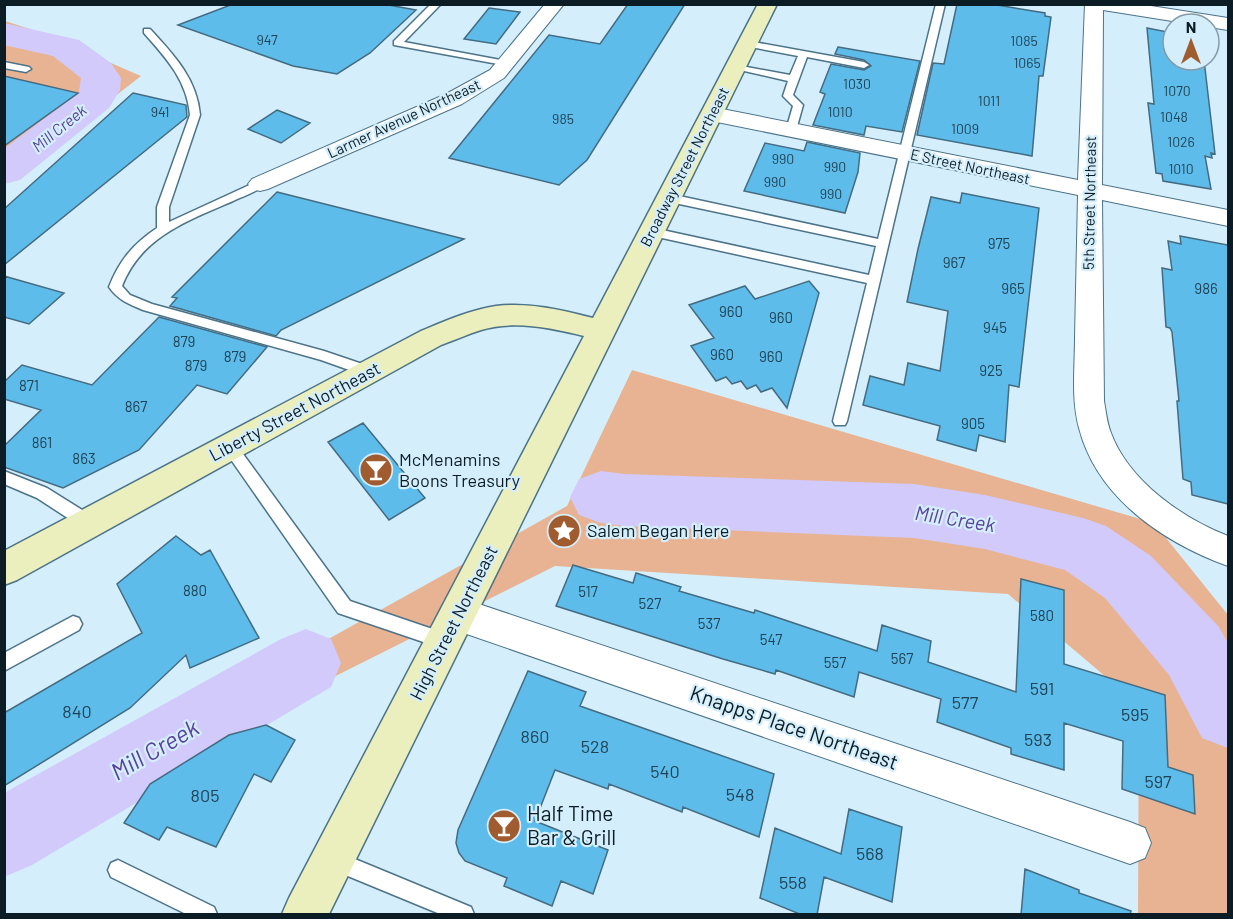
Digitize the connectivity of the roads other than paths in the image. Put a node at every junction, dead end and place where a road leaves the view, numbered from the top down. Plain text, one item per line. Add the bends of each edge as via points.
1 (437, 4) edge
2 (555, 4) edge
3 (768, 4) edge
4 (941, 4) edge
5 (1096, 4) edge
6 (1228, 24) edge
7 (147, 31) dead end
8 (748, 44) junction
9 (803, 55) junction
10 (506, 64) junction
11 (4, 65) edge
12 (864, 65) dead end
13 (736, 68) junction
14 (26, 69) dead end
15 (794, 79) junction
16 (712, 114) junction
17 (791, 130) junction
18 (905, 153) junction
19 (260, 184) joint
20 (1090, 191) junction
21 (670, 198) junction
22 (1228, 218) edge
23 (163, 229) junction
24 (653, 232) junction
25 (883, 244) junction
26 (874, 280) junction
27 (602, 330) junction
28 (369, 372) junction
29 (840, 421) dead end
30 (230, 447) junction
31 (4, 477) edge
32 (89, 523) junction
33 (1228, 551) edge
34 (4, 569) edge
35 (73, 624) dead end
36 (451, 628) junction
37 (4, 663) edge
38 (1130, 843) dead end
39 (333, 860) junction
40 (118, 870) dead end
41 (207, 915) edge
42 (304, 915) edge
43 (464, 915) edge

1 - 10 lane via 397,43
2 - 10 street, Larmer Avenue Northeast
3 - 8 main road, Broadway Street Northeast
4 - 18 lane
5 - 6 street
5 - 20 street, 5th Street Northeast
7 - 23 lane via 178,66 195,102 195,115 163,207
8 - 9 lane
8 - 13 main road, Broadway Street Northeast
9 - 12 lane
9 - 15 lane
10 - 19 street, Larmer Avenue Northeast via 497,74 454,99
11 - 14 lane
13 - 15 lane
13 - 16 main road, Broadway Street Northeast
15 - 17 lane via 788,96 798,105
16 - 17 street, E Street Northeast
16 - 21 main road, Broadway Street Northeast
17 - 18 street, E Street Northeast
18 - 20 street, E Street Northeast
18 - 25 lane
19 - 23 lane
20 - 22 street, E Street Northeast
20 - 33 street, 5th Street Northeast via 1089,401 1095,435 1111,466 1149,507 1204,543
21 - 24 main road, Broadway Street Northeast
21 - 25 lane
23 - 28 lane via 135,251 122,270 115,287 124,298
24 - 26 lane
24 - 27 main road, Broadway Street Northeast
25 - 26 lane
26 - 29 lane
27 - 28 main road, Liberty Street Northeast via 504,315 431,338
27 - 36 main road, High Street Northeast
28 - 30 main road, Liberty Street Northeast
30 - 32 main road, Liberty Street Northeast
30 - 36 lane via 344,607
31 - 32 lane via 42,494
32 - 34 main road, Liberty Street Northeast
35 - 37 lane
36 - 38 street, Knapps Place Northeast
36 - 39 main road, High Street Northeast
39 - 42 main road, High Street Northeast
39 - 43 lane
40 - 41 lane

